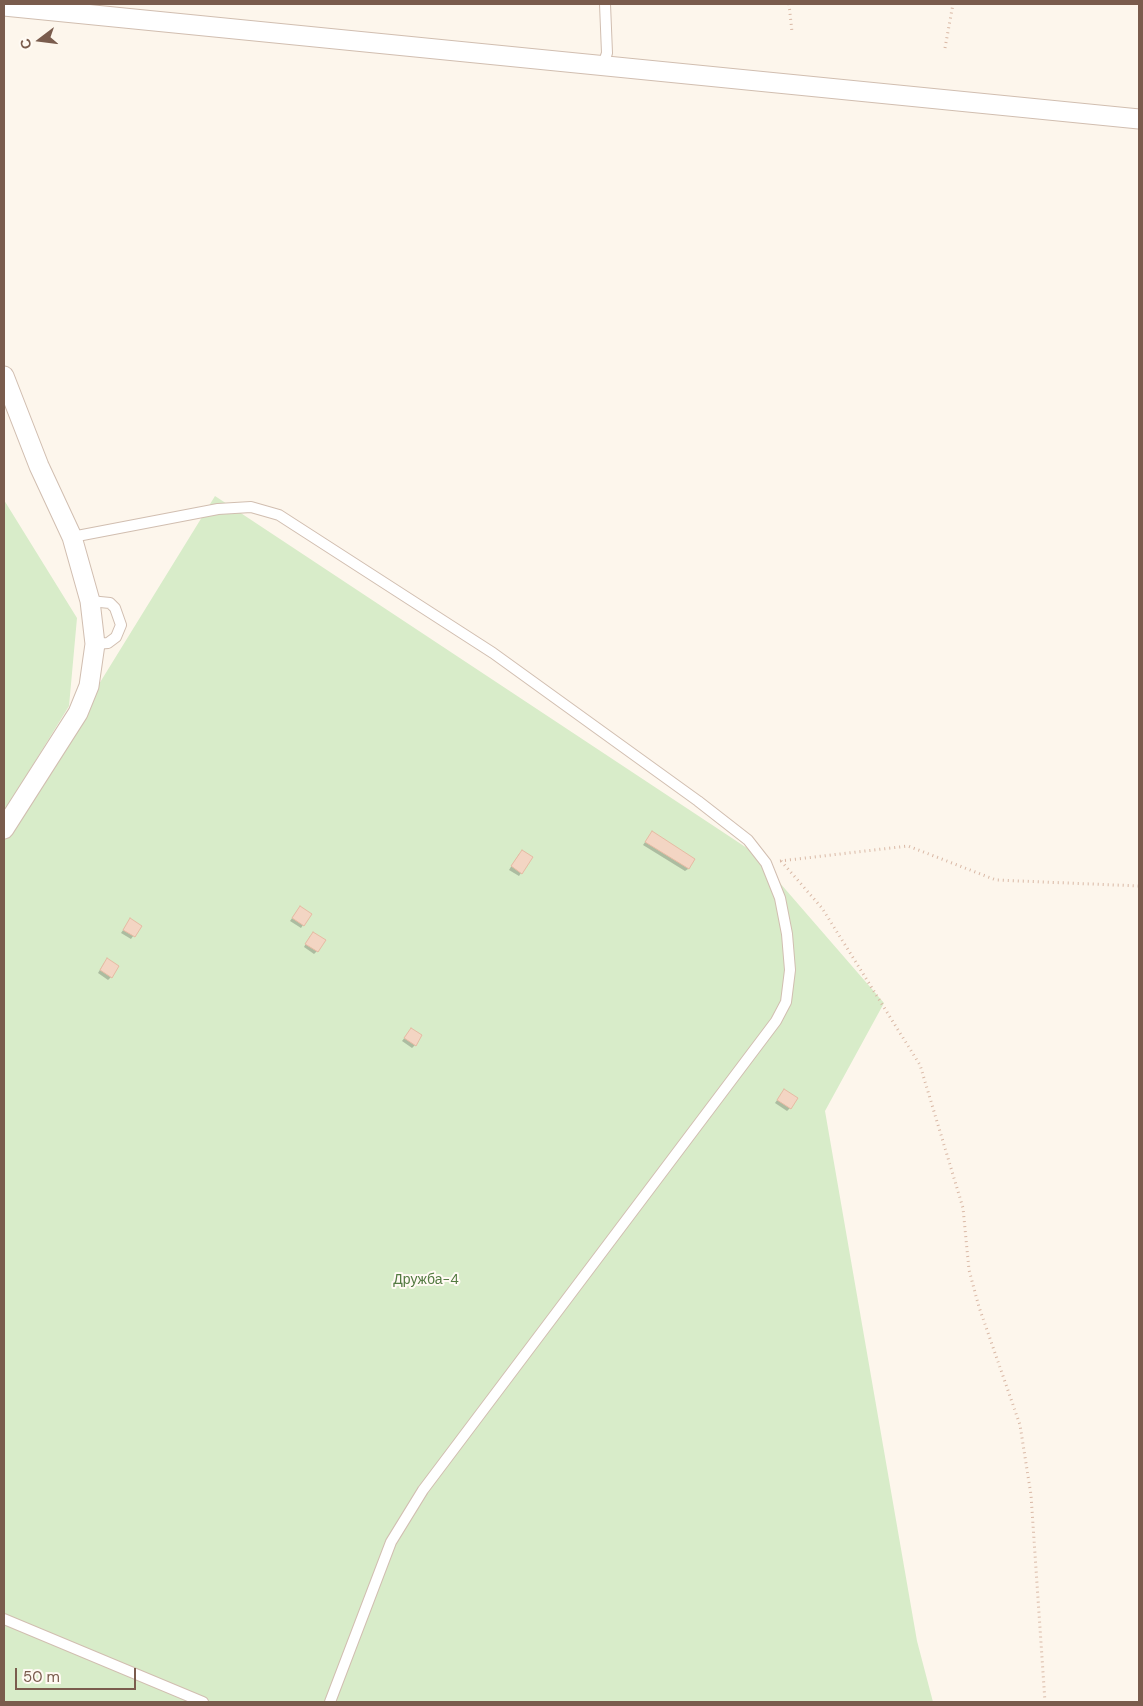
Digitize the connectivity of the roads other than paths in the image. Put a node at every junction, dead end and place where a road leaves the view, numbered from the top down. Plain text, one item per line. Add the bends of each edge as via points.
1 (604, 4) edge
2 (4, 6) edge
3 (603, 65) junction
4 (1139, 119) edge
5 (4, 376) edge
6 (72, 537) junction
7 (90, 601) junction
8 (95, 644) junction
9 (4, 830) edge
10 (4, 1619) edge
11 (203, 1702) edge
12 (330, 1702) edge

1 - 3 lane via 607,53
2 - 3 street
3 - 4 street
5 - 6 street via 39,466
6 - 7 street
6 - 12 lane via 218,509 251,507 279,515 493,653 698,801 748,840 766,863 780,898 790,970 786,1002 779,1015 423,1490 391,1542
7 - 8 street
7 - 8 lane via 110,603 116,608 121,624 116,637 108,643
8 - 9 street via 89,686 78,713
10 - 11 lane

